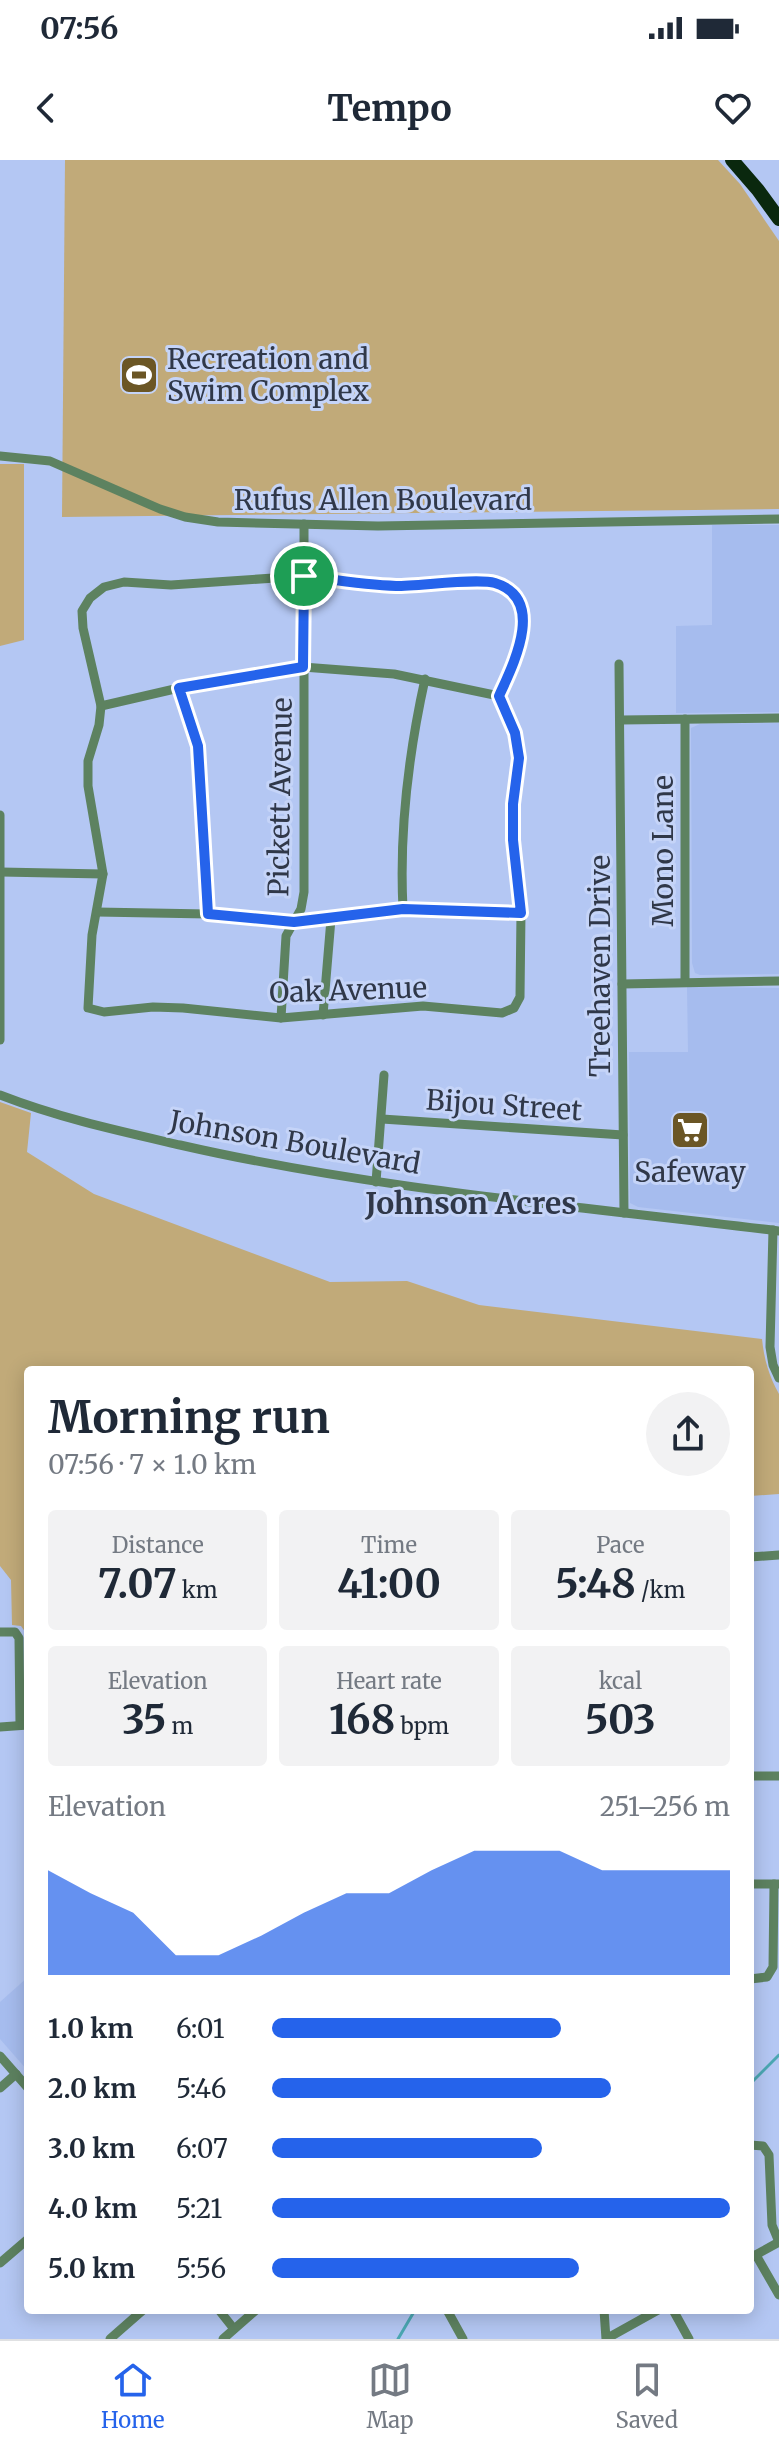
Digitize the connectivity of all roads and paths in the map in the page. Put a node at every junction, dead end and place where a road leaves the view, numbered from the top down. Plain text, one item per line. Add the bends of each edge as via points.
1 (732, 160) edge
2 (779, 219) edge
3 (0, 456) edge
4 (779, 519) edge
5 (304, 524) junction
6 (304, 576) junction
7 (619, 664) dead end
8 (303, 667) junction
9 (425, 679) junction
10 (179, 688) junction
11 (499, 696) junction
12 (101, 706) junction
13 (779, 718) edge
14 (685, 719) junction
15 (621, 720) junction
16 (0, 815) edge
17 (1, 872) edge
18 (103, 874) junction
19 (403, 909) junction
20 (97, 912) junction
21 (521, 913) junction
22 (208, 914) junction
23 (331, 919) junction
24 (294, 922) junction
25 (779, 981) edge
26 (685, 982) junction
27 (622, 984) junction
28 (323, 1015) junction
29 (281, 1018) junction
30 (0, 1032) edge
31 (0, 1040) edge
32 (384, 1075) dead end
33 (0, 1095) edge
34 (382, 1119) junction
35 (623, 1135) junction
36 (376, 1182) junction
37 (624, 1213) junction
38 (776, 1230) edge
39 (779, 1378) edge
40 (779, 1555) edge
41 (754, 1557) edge
42 (0, 1632) edge
43 (24, 1725) edge
44 (0, 1727) edge
45 (754, 1776) edge
46 (779, 1776) edge
47 (754, 1884) edge
48 (776, 1884) edge
49 (754, 1979) edge
50 (0, 2056) edge
51 (16, 2074) junction
52 (24, 2083) edge
53 (0, 2088) edge
54 (754, 2145) edge
55 (24, 2242) edge
56 (779, 2242) edge
57 (754, 2256) edge
58 (754, 2258) edge
59 (0, 2263) edge
60 (779, 2295) edge
61 (138, 2314) edge
62 (222, 2314) edge
63 (251, 2314) edge
64 (449, 2314) edge
65 (604, 2314) edge
66 (651, 2314) edge
67 (675, 2314) edge
68 (234, 2329) junction
69 (110, 2339) edge
70 (223, 2339) edge
71 (463, 2339) edge
72 (606, 2339) edge
73 (689, 2339) edge

1 - 2 highway
3 - 5 street, Rufus Allen Boulevard via 62,464 185,517
4 - 5 street, Rufus Allen Boulevard
5 - 6 street, Pickett Avenue
6 - 8 street, Pickett Avenue
6 - 11 street via 394,586 493,583 510,590 524,619
6 - 12 street via 104,587 82,611
7 - 15 street, Treehaven Drive
8 - 9 street
8 - 10 street
8 - 24 street, Pickett Avenue via 304,892
9 - 11 street
9 - 19 street via 405,788
10 - 12 street
10 - 22 street via 198,746
11 - 21 street via 519,758 513,840
12 - 18 street via 88,761 88,786
13 - 14 street
14 - 15 street
14 - 26 street, Mono Lane
15 - 27 street, Treehaven Drive
16 - 17 street
17 - 18 street
17 - 30 street
18 - 20 street
19 - 21 street
19 - 23 street
20 - 22 street
20 - 29 street, Oak Avenue via 88,1008 183,1008
21 - 28 street, Oak Avenue via 520,997 514,1008 502,1013 423,1006
22 - 24 street
23 - 24 street
23 - 28 street, Pickett Avenue
24 - 29 street, Pickett Avenue via 286,936
25 - 26 street
26 - 27 street
27 - 35 street, Treehaven Drive
28 - 29 street, Oak Avenue
30 - 31 street
32 - 34 street
33 - 36 street, Johnson Boulevard via 128,1133
34 - 35 street, Bijou Street
34 - 36 street
35 - 37 street, Treehaven Drive
36 - 37 street, Johnson Boulevard
37 - 38 street, Johnson Boulevard
38 - 39 street via 770,1347
40 - 41 street
42 - 43 street via 18,1634
43 - 44 street
45 - 46 street
47 - 48 street
48 - 49 street via 773,1967 767,1977
50 - 51 street
51 - 52 street
51 - 53 street
54 - 56 street via 763,2146 769,2155 772,2225
55 - 59 street
56 - 57 street
58 - 60 street
61 - 69 street
62 - 68 street
63 - 68 street
64 - 71 street
65 - 72 street
66 - 72 street
67 - 73 street
68 - 70 street

